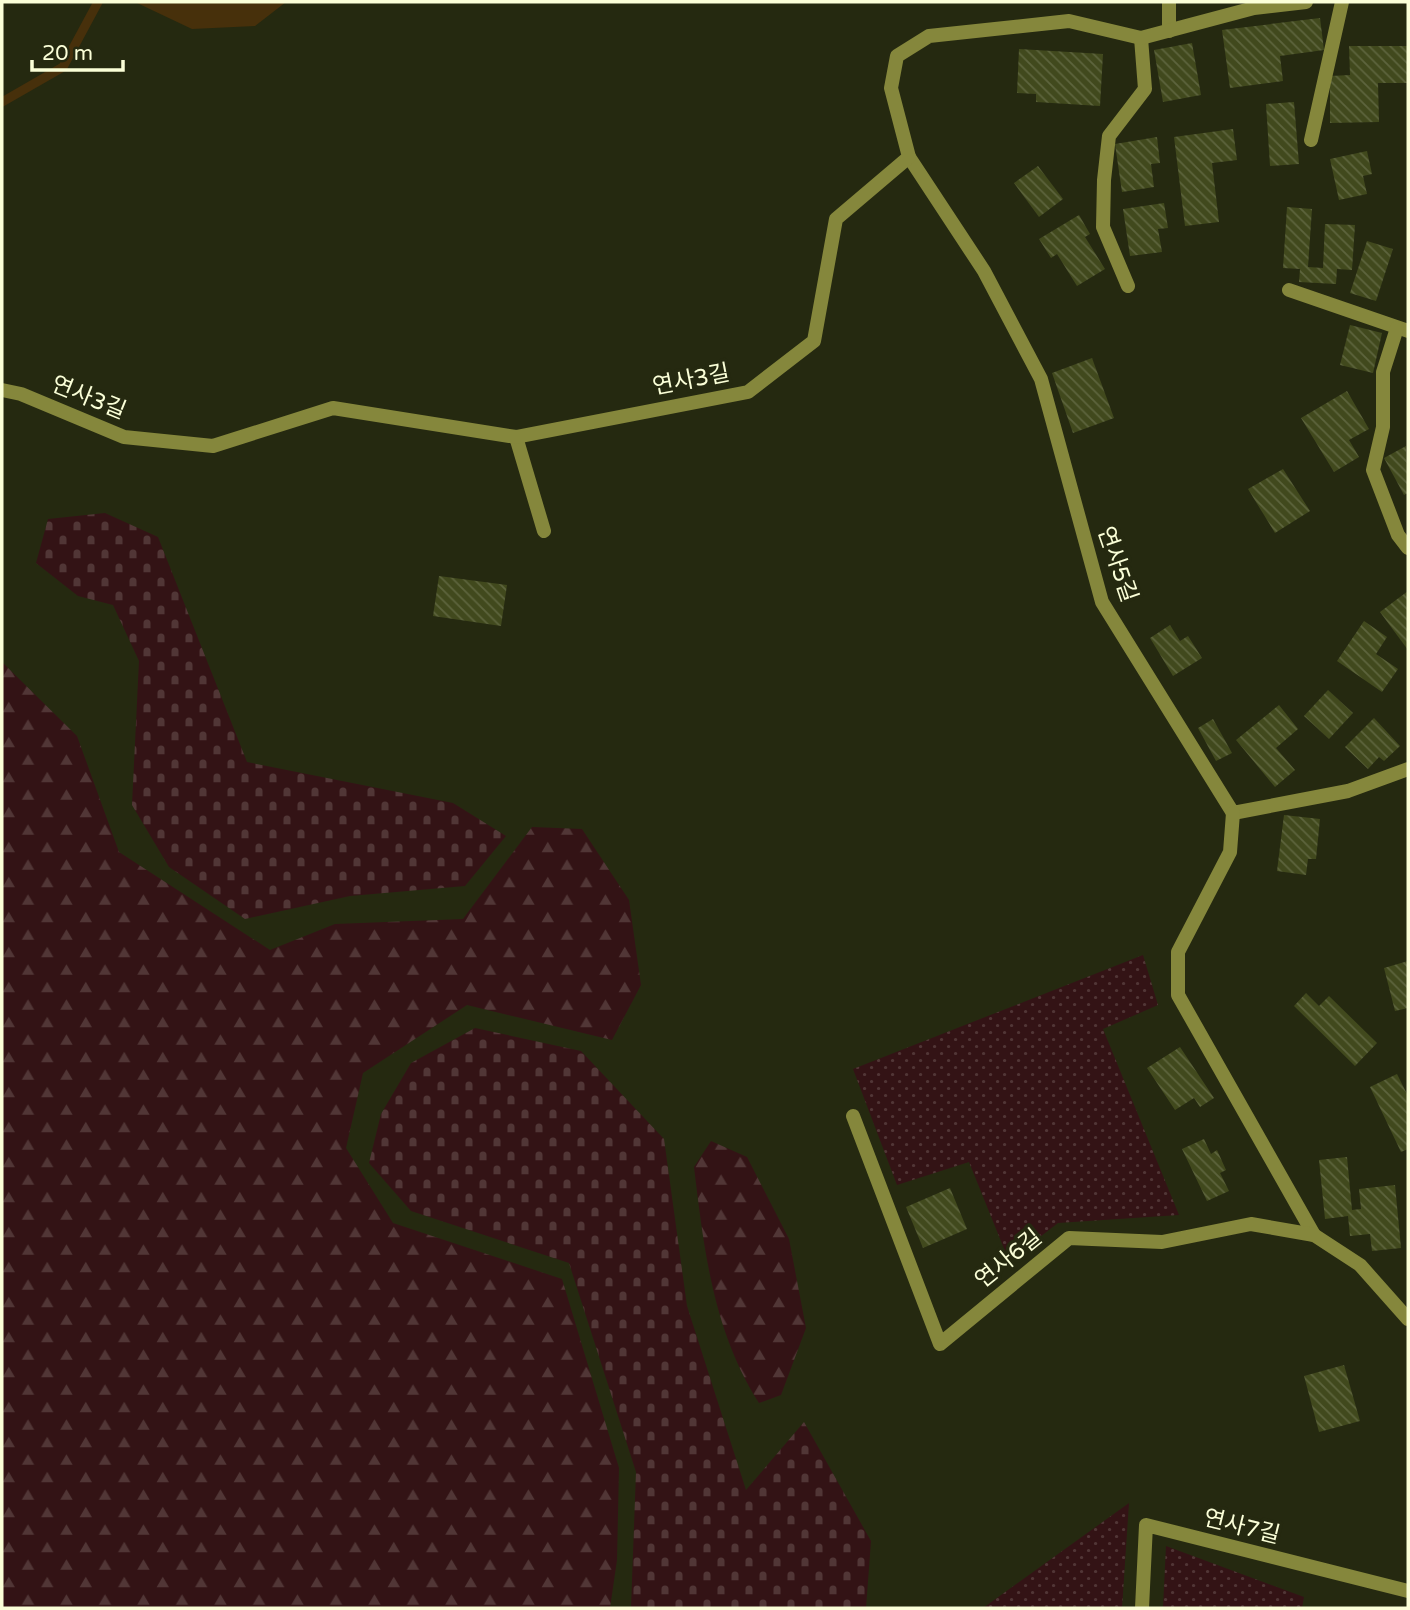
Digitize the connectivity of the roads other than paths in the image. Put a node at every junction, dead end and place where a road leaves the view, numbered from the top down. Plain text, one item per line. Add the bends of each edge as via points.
1 (1169, 2) edge
2 (1306, 2) edge
3 (1342, 2) edge
4 (1169, 31) junction
5 (1141, 38) junction
6 (1311, 140) dead end
7 (909, 157) junction
8 (1128, 286) dead end
9 (1289, 290) dead end
10 (1403, 329) edge
11 (2, 390) edge
12 (516, 436) junction
13 (544, 531) dead end
14 (1408, 548) edge
15 (1408, 769) edge
16 (1233, 813) junction
17 (853, 1116) dead end
18 (1314, 1236) junction
19 (1408, 1319) edge
20 (1408, 1591) edge
21 (1142, 1608) edge

1 - 4 street
2 - 4 street via 1254,8
3 - 6 street
4 - 5 street
5 - 7 street via 1069,21 929,36 897,56 891,88
5 - 8 street via 1145,89 1109,136 1104,180 1103,227
7 - 12 street, 연사3길 via 836,219 814,341 748,392
7 - 16 street, 연사5길 via 985,271 1041,379 1102,602
9 - 10 street
10 - 14 street via 1383,372 1383,427 1373,470 1398,535
11 - 12 street, 연사3길 via 124,437 213,446 333,408
12 - 13 street
15 - 16 street via 1348,792
16 - 18 street via 1230,852 1178,952 1178,995
17 - 18 street, 연사6길 via 940,1344 1069,1238 1163,1242 1251,1224
18 - 19 street, 연사6길 via 1360,1265
20 - 21 street, 연사7길 via 1146,1525

